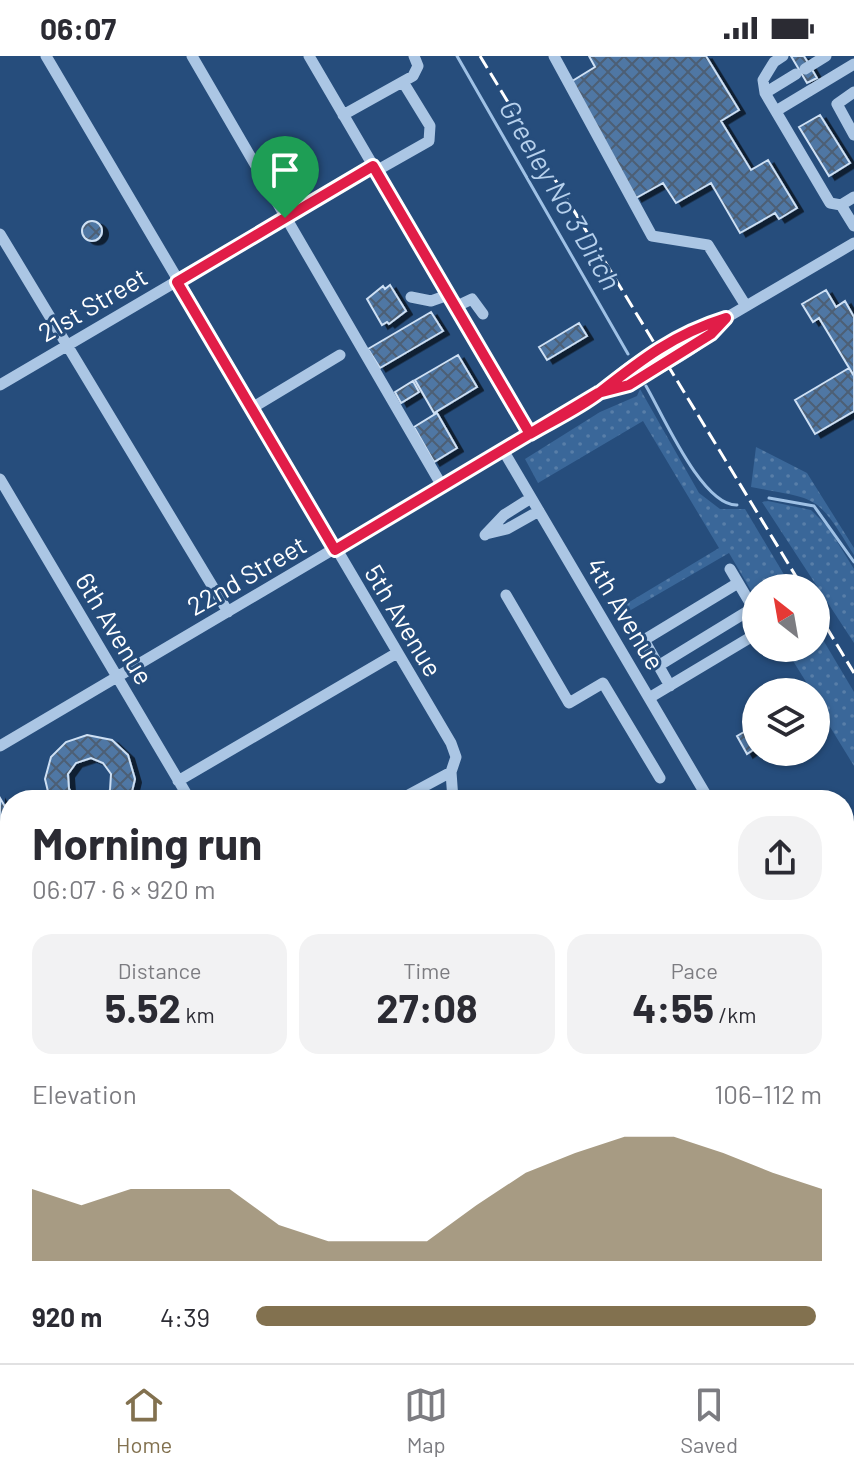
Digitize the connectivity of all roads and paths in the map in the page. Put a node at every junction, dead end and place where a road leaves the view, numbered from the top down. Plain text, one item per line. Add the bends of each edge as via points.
1 (46, 56) edge
2 (192, 56) edge
3 (309, 56) edge
4 (414, 56) edge
5 (554, 56) edge
6 (783, 56) edge
7 (826, 56) edge
8 (854, 64) edge
9 (403, 82) junction
10 (854, 92) edge
11 (765, 93) junction
12 (776, 111) junction
13 (343, 115) junction
14 (852, 127) edge
15 (374, 169) junction
16 (854, 197) edge
17 (841, 205) junction
18 (285, 218) junction
19 (854, 226) edge
20 (0, 234) edge
21 (854, 243) edge
22 (177, 282) junction
23 (448, 295) junction
24 (411, 297) dead end
25 (746, 306) junction
26 (455, 307) junction
27 (483, 314) dead end
28 (65, 346) junction
29 (340, 355) dead end
30 (0, 385) edge
31 (252, 408) junction
32 (530, 434) junction
33 (503, 450) junction
34 (0, 479) edge
35 (442, 486) junction
36 (531, 498) junction
37 (539, 511) junction
38 (335, 550) junction
39 (730, 569) dead end
40 (738, 583) junction
41 (742, 590) edge
42 (506, 595) dead end
43 (228, 612) junction
44 (742, 618) edge
45 (742, 642) edge
46 (397, 653) junction
47 (658, 666) junction
48 (117, 677) junction
49 (670, 686) junction
50 (649, 698) junction
51 (2, 741) edge
52 (451, 772) junction
53 (660, 778) dead end
54 (178, 781) junction
55 (184, 790) edge
56 (418, 790) edge
57 (452, 790) edge
58 (703, 790) edge

1 - 22 street, 5th Avenue
2 - 18 street
3 - 13 street
4 - 9 street via 417,72
5 - 25 street via 652,236 708,245
6 - 11 street via 763,80
7 - 11 street
8 - 12 street
9 - 13 street
9 - 15 street, 21st Street via 430,126 429,141
10 - 14 street via 837,104
11 - 12 street
12 - 17 street via 830,203
13 - 15 street
15 - 18 street, 21st Street
15 - 23 street
16 - 17 street
17 - 19 street
18 - 22 street, 21st Street
18 - 35 street
20 - 28 street
21 - 25 street, 22nd Street
22 - 28 street, 21st Street
22 - 31 street, 5th Avenue
23 - 24 street via 431,301
23 - 26 street
25 - 32 street, 22nd Street via 658,348
26 - 27 street via 472,299
26 - 32 street
28 - 30 street, 21st Street
28 - 43 street
29 - 31 street
31 - 38 street, 5th Avenue
32 - 33 street, 22nd Street
33 - 35 street, 22nd Street
33 - 36 street, 4th Avenue
34 - 48 street, 6th Avenue
35 - 38 street, 22nd Street
36 - 37 street, 4th Avenue
36 - 37 street via 485,535
37 - 50 street, 4th Avenue
38 - 43 street, 22nd Street
38 - 46 street, 5th Avenue
39 - 40 street
40 - 41 street
40 - 47 street via 644,640
42 - 53 street via 569,703 603,683
43 - 48 street, 22nd Street
44 - 47 street
45 - 49 street
46 - 52 street, 5th Avenue via 451,743 456,757
46 - 54 street
47 - 49 street
48 - 51 street, 22nd Street
48 - 54 street, 6th Avenue
49 - 50 street
50 - 58 street, 4th Avenue
52 - 56 street
52 - 57 street, 5th Avenue
54 - 55 street, 6th Avenue

